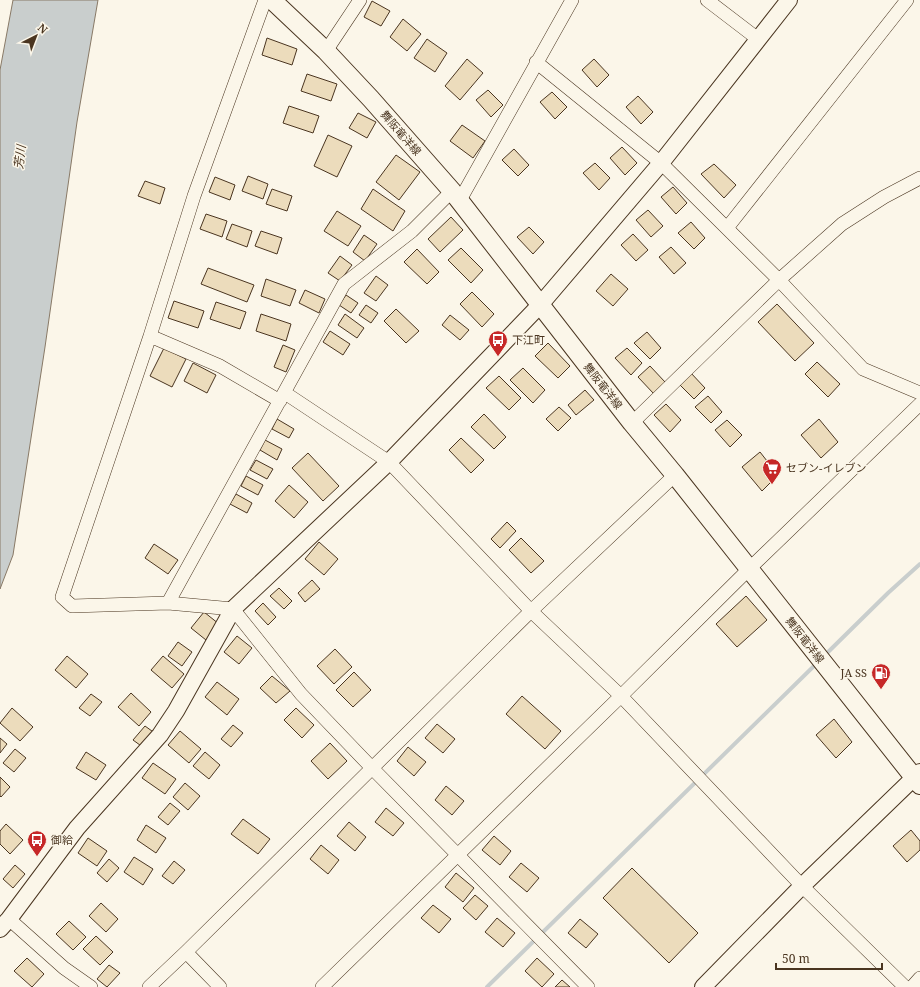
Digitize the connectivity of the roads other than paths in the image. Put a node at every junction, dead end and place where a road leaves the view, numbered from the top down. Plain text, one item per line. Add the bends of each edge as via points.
1 (265, 0) edge
2 (272, 0) edge
3 (360, 0) edge
4 (572, 0) edge
5 (707, 0) edge
6 (788, 0) edge
7 (907, 0) edge
8 (758, 39) junction
9 (326, 51) junction
10 (536, 62) junction
11 (661, 163) junction
12 (920, 178) edge
13 (456, 195) junction
14 (727, 228) junction
15 (778, 280) junction
16 (540, 305) junction
17 (150, 336) junction
18 (920, 393) edge
19 (283, 397) junction
20 (920, 404) edge
21 (632, 423) junction
22 (389, 462) junction
23 (675, 475) junction
24 (749, 569) junction
25 (168, 602) junction
26 (233, 609) junction
27 (531, 612) junction
28 (621, 696) junction
29 (372, 768) junction
30 (918, 778) edge
31 (457, 855) junction
32 (802, 886) junction
33 (4, 924) edge
34 (186, 952) junction
35 (920, 978) edge
36 (91, 987) edge
37 (149, 987) edge
38 (220, 987) edge
39 (322, 987) edge
40 (588, 987) edge
41 (703, 987) edge
42 (905, 987) edge
43 (912, 987) edge

1 - 17 street via 194,196
2 - 9 main road, 舞阪竜洋線
3 - 9 street
4 - 10 street
5 - 8 street
6 - 8 street
7 - 14 street
8 - 11 street
9 - 13 main road, 舞阪竜洋線
10 - 11 street
10 - 13 street
11 - 14 street
11 - 16 street
12 - 15 street via 884,196 842,224
13 - 16 main road, 舞阪竜洋線
13 - 19 street via 344,284
14 - 15 street
15 - 18 street via 863,369
15 - 21 street
16 - 21 main road, 舞阪竜洋線
16 - 22 street
17 - 19 street
17 - 25 street via 62,597 72,606
19 - 22 street
19 - 25 street
20 - 24 street
21 - 23 main road, 舞阪竜洋線
22 - 26 street
22 - 27 street
23 - 24 main road, 舞阪竜洋線
23 - 27 street
24 - 28 street
24 - 30 main road, 舞阪竜洋線
25 - 26 street
26 - 29 street via 301,694
26 - 33 street via 160,735 77,828
27 - 28 street
27 - 29 street
28 - 31 street
28 - 32 street
29 - 31 street
29 - 34 street
30 - 32 street
31 - 39 street
31 - 40 street
32 - 41 street
32 - 42 street
33 - 36 street
34 - 37 street
34 - 38 street
35 - 43 street

